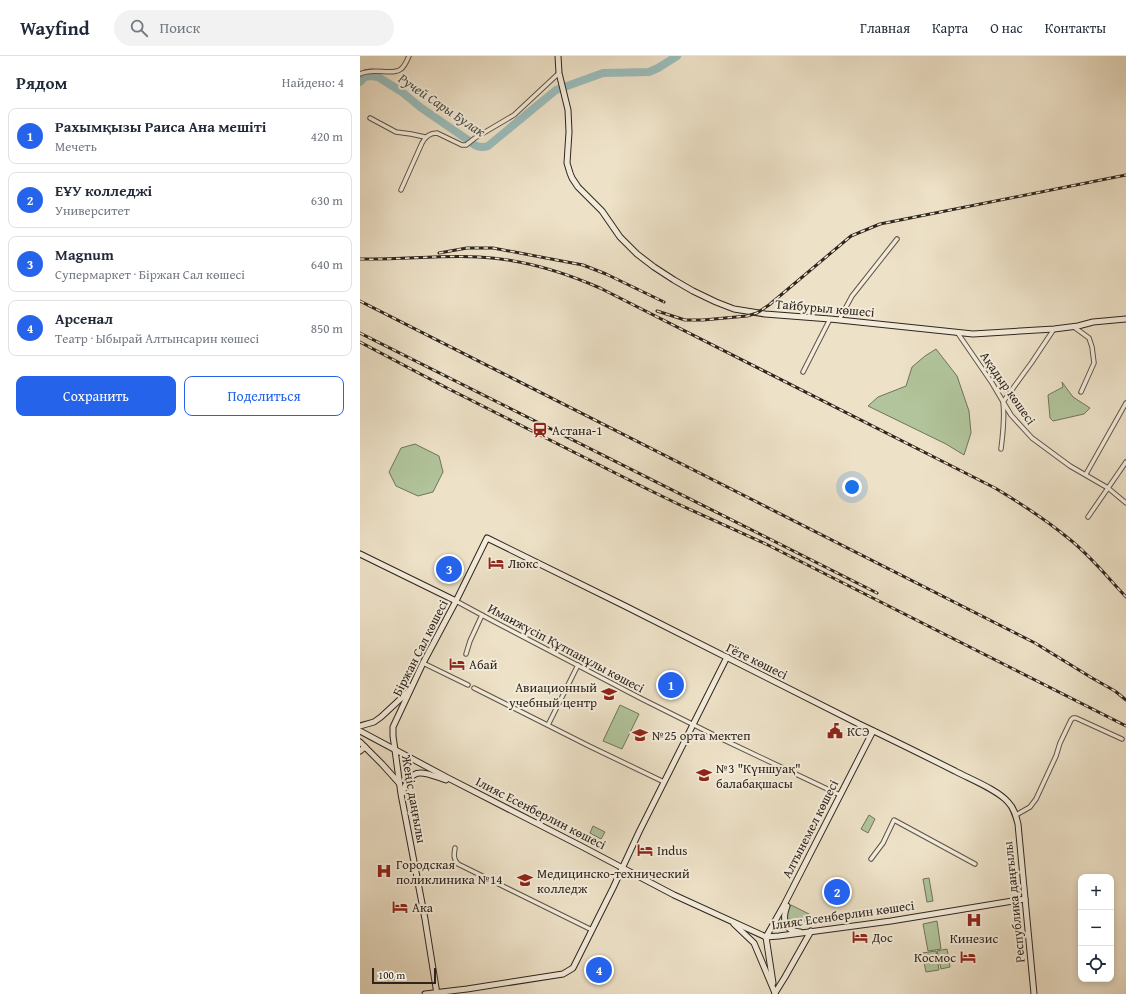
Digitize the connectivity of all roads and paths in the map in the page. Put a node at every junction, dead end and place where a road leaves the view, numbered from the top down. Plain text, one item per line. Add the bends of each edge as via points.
1 (410, 56) edge
2 (558, 56) edge
3 (559, 73) junction
4 (360, 74) edge
5 (370, 118) dead end
6 (425, 138) junction
7 (401, 190) dead end
8 (897, 239) dead end
9 (830, 319) junction
10 (839, 320) junction
11 (1126, 320) edge
12 (1073, 326) junction
13 (1054, 328) junction
14 (958, 332) junction
15 (803, 372) dead end
16 (1081, 392) dead end
17 (1003, 402) junction
18 (1126, 403) edge
19 (1001, 449) dead end
20 (1126, 462) edge
21 (1086, 474) junction
22 (1108, 488) junction
23 (1126, 503) edge
24 (1088, 517) dead end
25 (487, 538) joint
26 (360, 554) edge
27 (456, 600) junction
28 (482, 615) junction
29 (466, 654) dead end
30 (727, 657) junction
31 (423, 663) junction
32 (578, 665) junction
33 (468, 685) dead end
34 (474, 688) dead end
35 (411, 689) junction
36 (693, 724) junction
37 (548, 725) junction
38 (360, 726) edge
39 (360, 731) edge
40 (873, 731) junction
41 (1122, 739) dead end
42 (360, 742) edge
43 (365, 746) junction
44 (394, 750) junction
45 (360, 751) edge
46 (664, 782) junction
47 (400, 784) junction
48 (459, 784) junction
49 (401, 794) junction
50 (840, 795) junction
51 (1013, 808) joint
52 (1016, 816) junction
53 (455, 848) dead end
54 (871, 859) dead end
55 (975, 864) dead end
56 (623, 868) junction
57 (791, 892) junction
58 (1025, 899) junction
59 (730, 920) junction
60 (592, 930) junction
61 (811, 932) junction
62 (766, 937) junction
63 (436, 993) edge
64 (775, 993) edge
65 (426, 994) edge
66 (1034, 994) edge

1 - 4 street via 399,71 374,70
2 - 3 main road
3 - 6 street via 514,115 466,145 437,133
3 - 9 main road, Тайбурыл көшесі via 568,110 567,163 572,178 637,254 693,291 734,309
5 - 6 street via 396,132
6 - 7 street
8 - 10 street via 852,296
9 - 10 main road, Тайбурыл көшесі
9 - 15 street
10 - 14 main road, Тайбурыл көшесі
11 - 12 main road, Тайбурыл көшесі
12 - 13 main road, Тайбурыл көшесі
12 - 16 street via 1089,338 1094,363
13 - 14 main road, Тайбурыл көшесі via 973,334
13 - 17 street
14 - 17 street, Ақадыр көшесі
17 - 19 street
17 - 21 street, Ақадыр көшесі via 1032,438 1070,466
18 - 21 street
20 - 22 street
21 - 22 street, Ақадыр көшесі
22 - 23 street, Ақадыр көшесі
22 - 24 street
25 - 27 main road, Біржан Сал көшесі
25 - 30 main road, Гёте көшесі
26 - 27 main road
27 - 28 street, Иманжүсіп Құтпанұлы көшесі
27 - 31 main road, Біржан Сал көшесі
28 - 29 street
28 - 32 street, Иманжүсіп Құтпанұлы көшесі
30 - 36 main road
30 - 40 main road, Гёте көшесі
31 - 33 street
31 - 35 main road, Біржан Сал көшесі
32 - 36 street, Иманжүсіп Құтпанұлы көшесі
32 - 37 street
34 - 37 street
35 - 38 main road via 381,717
35 - 44 main road, Біржан Сал көшесі via 393,728
36 - 46 main road
36 - 50 street, Иманжүсіп Құтпанұлы көшесі
37 - 46 street
39 - 44 main road, Ілияс Есенберлин көшесі
40 - 50 main road, Алтынемел көшесі
40 - 51 main road, Гёте көшесі via 995,792
41 - 52 street via 1073,718 1036,798 1030,807
42 - 43 main road
43 - 45 main road
43 - 47 main road
44 - 47 main road, Жеңіс даңғылы
44 - 48 main road, Ілияс Есенберлин көшесі
46 - 56 main road
47 - 49 main road, Жеңіс даңғылы
48 - 49 main road via 424,772 411,777
48 - 56 main road, Ілияс Есенберлин көшесі
49 - 63 main road, Жеңіс даңғылы
50 - 57 main road, Алтынемел көшесі
51 - 52 main road, Республика даңғылы
52 - 58 main road, Республика даңғылы
53 - 60 street via 454,857 458,864
54 - 55 street via 884,843 894,820
56 - 59 main road, Ілияс Есенберлин көшесі
56 - 60 main road
57 - 61 main road via 785,911 786,923 791,930
57 - 62 main road, Алтынемел көшесі
58 - 61 main road, Ілияс Есенберлин көшесі
58 - 66 main road, Республика даңғылы
59 - 62 main road, Ілияс Есенберлин көшесі
59 - 64 main road via 754,944
60 - 63 main road via 573,968 563,974
61 - 62 main road, Ілияс Есенберлин көшесі
61 - 64 main road
62 - 64 main road
63 - 65 main road

